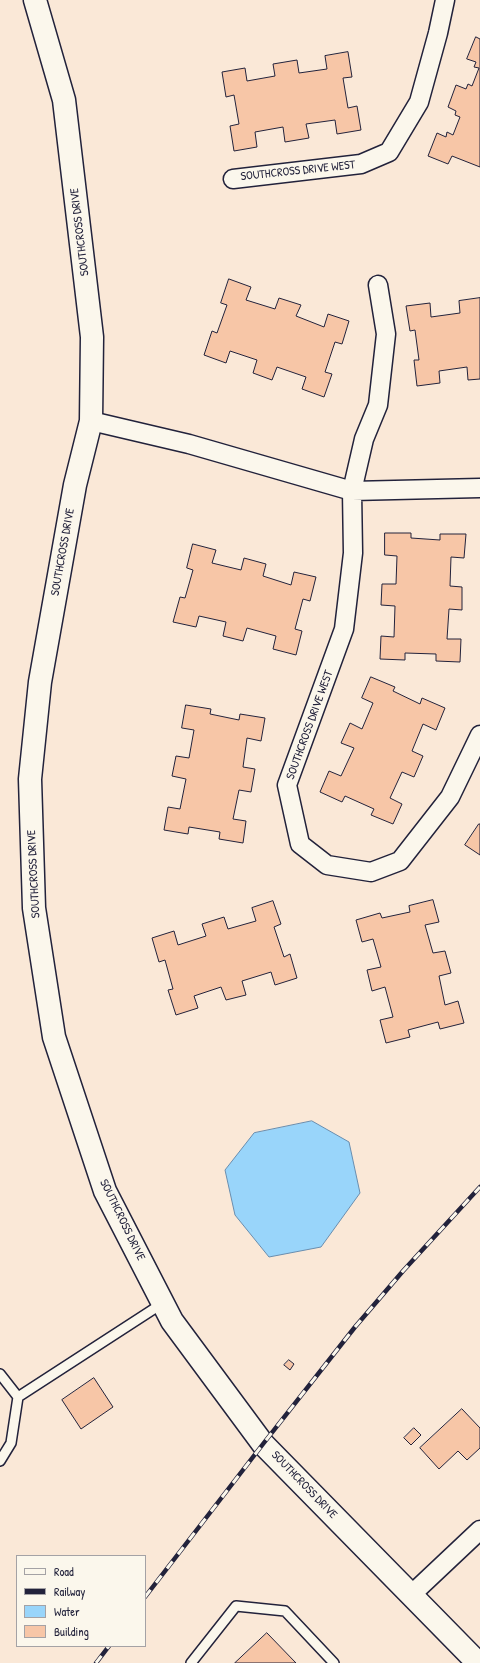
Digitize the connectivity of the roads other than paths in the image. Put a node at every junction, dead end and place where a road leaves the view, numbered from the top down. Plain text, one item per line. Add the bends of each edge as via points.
1 (35, 0) edge
2 (445, 0) edge
3 (233, 179) dead end
4 (378, 285) dead end
5 (91, 421) junction
6 (480, 488) edge
7 (352, 491) junction
8 (480, 735) edge
9 (163, 1303) junction
10 (0, 1374) edge
11 (18, 1397) junction
12 (0, 1461) edge
13 (480, 1530) edge
14 (411, 1594) junction
15 (191, 1663) edge
16 (334, 1663) edge
17 (478, 1663) edge

1 - 5 street, SOUTHCROSS DRIVE via 64,100 92,337
2 - 3 street, SOUTHCROSS DRIVE WEST via 419,102 389,152 362,164
4 - 7 street, SOUTHCROSS DRIVE WEST via 386,334 378,405 364,439
5 - 7 street via 189,444
5 - 9 street, SOUTHCROSS DRIVE via 75,485 40,682 30,779 34,908 57,1044 105,1191
6 - 7 street
7 - 8 street, SOUTHCROSS DRIVE WEST via 353,553 344,629 287,785 300,844 328,864 371,872 400,861 450,797
9 - 11 lane
9 - 14 street, SOUTHCROSS DRIVE via 172,1321 263,1444
10 - 11 lane
11 - 12 lane via 11,1443
13 - 14 street
14 - 17 street, SOUTHCROSS DRIVE
15 - 16 lane via 236,1606 285,1611

